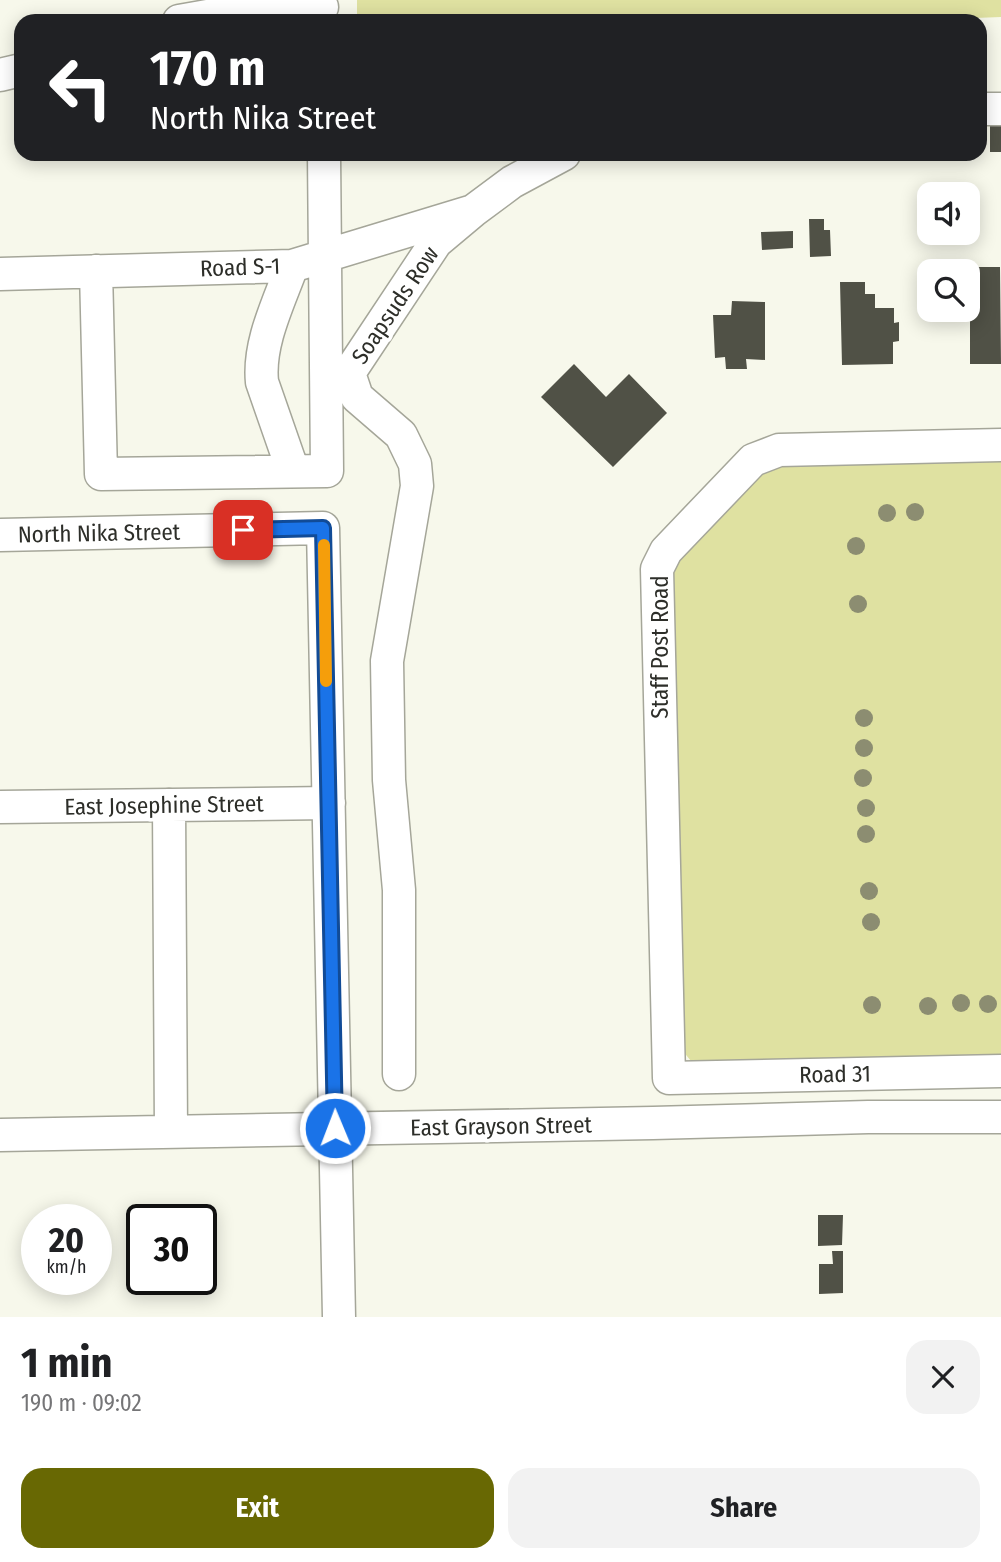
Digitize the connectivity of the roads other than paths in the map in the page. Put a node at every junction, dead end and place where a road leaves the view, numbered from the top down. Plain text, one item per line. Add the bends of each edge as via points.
1 (322, 9) edge
2 (219, 14) edge
3 (324, 161) edge
4 (551, 161) edge
5 (473, 211) junction
6 (325, 256) junction
7 (292, 266) junction
8 (96, 271) junction
9 (0, 274) edge
10 (338, 373) junction
11 (1001, 445) edge
12 (293, 471) junction
13 (0, 535) edge
14 (329, 803) junction
15 (169, 805) junction
16 (0, 807) edge
17 (1001, 1071) edge
18 (399, 1074) dead end
19 (669, 1077) joint
20 (1001, 1117) edge
21 (335, 1128) junction
22 (171, 1132) junction
23 (0, 1135) edge
24 (339, 1317) edge

1 - 2 street via 270,5
3 - 6 street
4 - 5 street, Soapsuds Row
5 - 6 street, Road S-1
5 - 10 street, Soapsuds Row via 436,242
6 - 7 street, Road S-1
6 - 10 street
7 - 8 street, Road S-1
7 - 12 street via 260,369
8 - 9 street, Road S-1
8 - 12 street via 101,474
10 - 12 street via 327,471
10 - 18 street via 356,397 401,435 415,464 417,486 387,661 389,780 399,890
11 - 19 street, Staff Post Road via 779,450 752,460 666,551 657,569
13 - 14 street, North Nika Street via 323,528
14 - 15 street, East Josephine Street
14 - 21 street
15 - 16 street, East Josephine Street
15 - 22 street
17 - 19 street, Road 31
20 - 21 street, East Grayson Street
21 - 22 street, East Grayson Street
21 - 24 street
22 - 23 street, East Grayson Street

